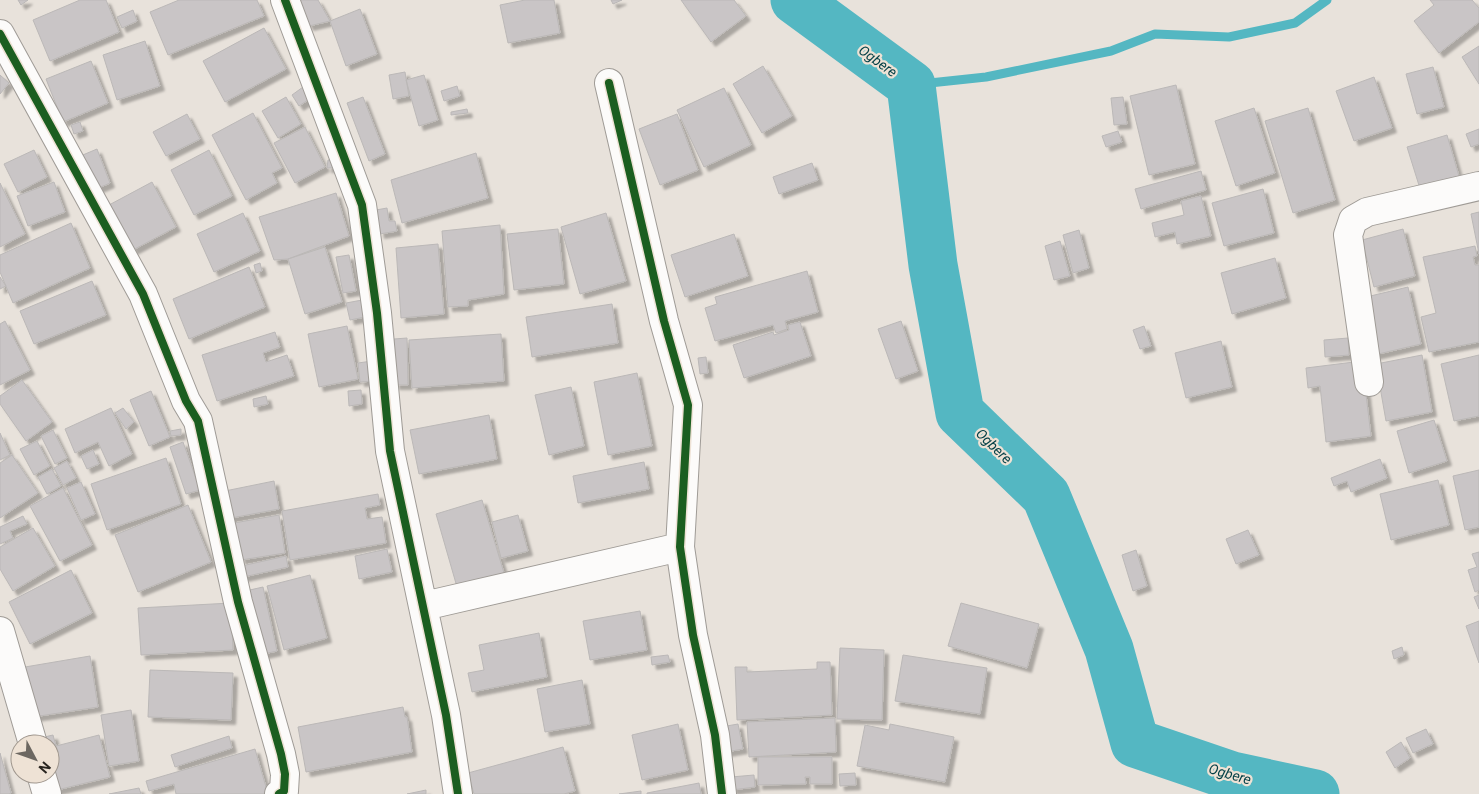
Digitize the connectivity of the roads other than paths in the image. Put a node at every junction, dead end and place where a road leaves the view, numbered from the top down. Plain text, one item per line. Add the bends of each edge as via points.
1 (286, 0) edge
2 (0, 34) edge
3 (609, 83) dead end
4 (1479, 186) edge
5 (1369, 382) dead end
6 (680, 547) junction
7 (424, 606) junction
8 (0, 631) edge
9 (30, 734) edge
10 (279, 794) edge
11 (458, 794) edge
12 (722, 794) edge

1 - 7 street via 362,205 377,313 390,451
2 - 10 street via 143,294 186,401 198,421 238,602 282,754 284,791
3 - 6 street via 664,321 688,405
4 - 5 street via 1368,212 1353,220 1348,235
6 - 7 street
6 - 12 street via 693,635 715,735
7 - 11 street
8 - 9 street

